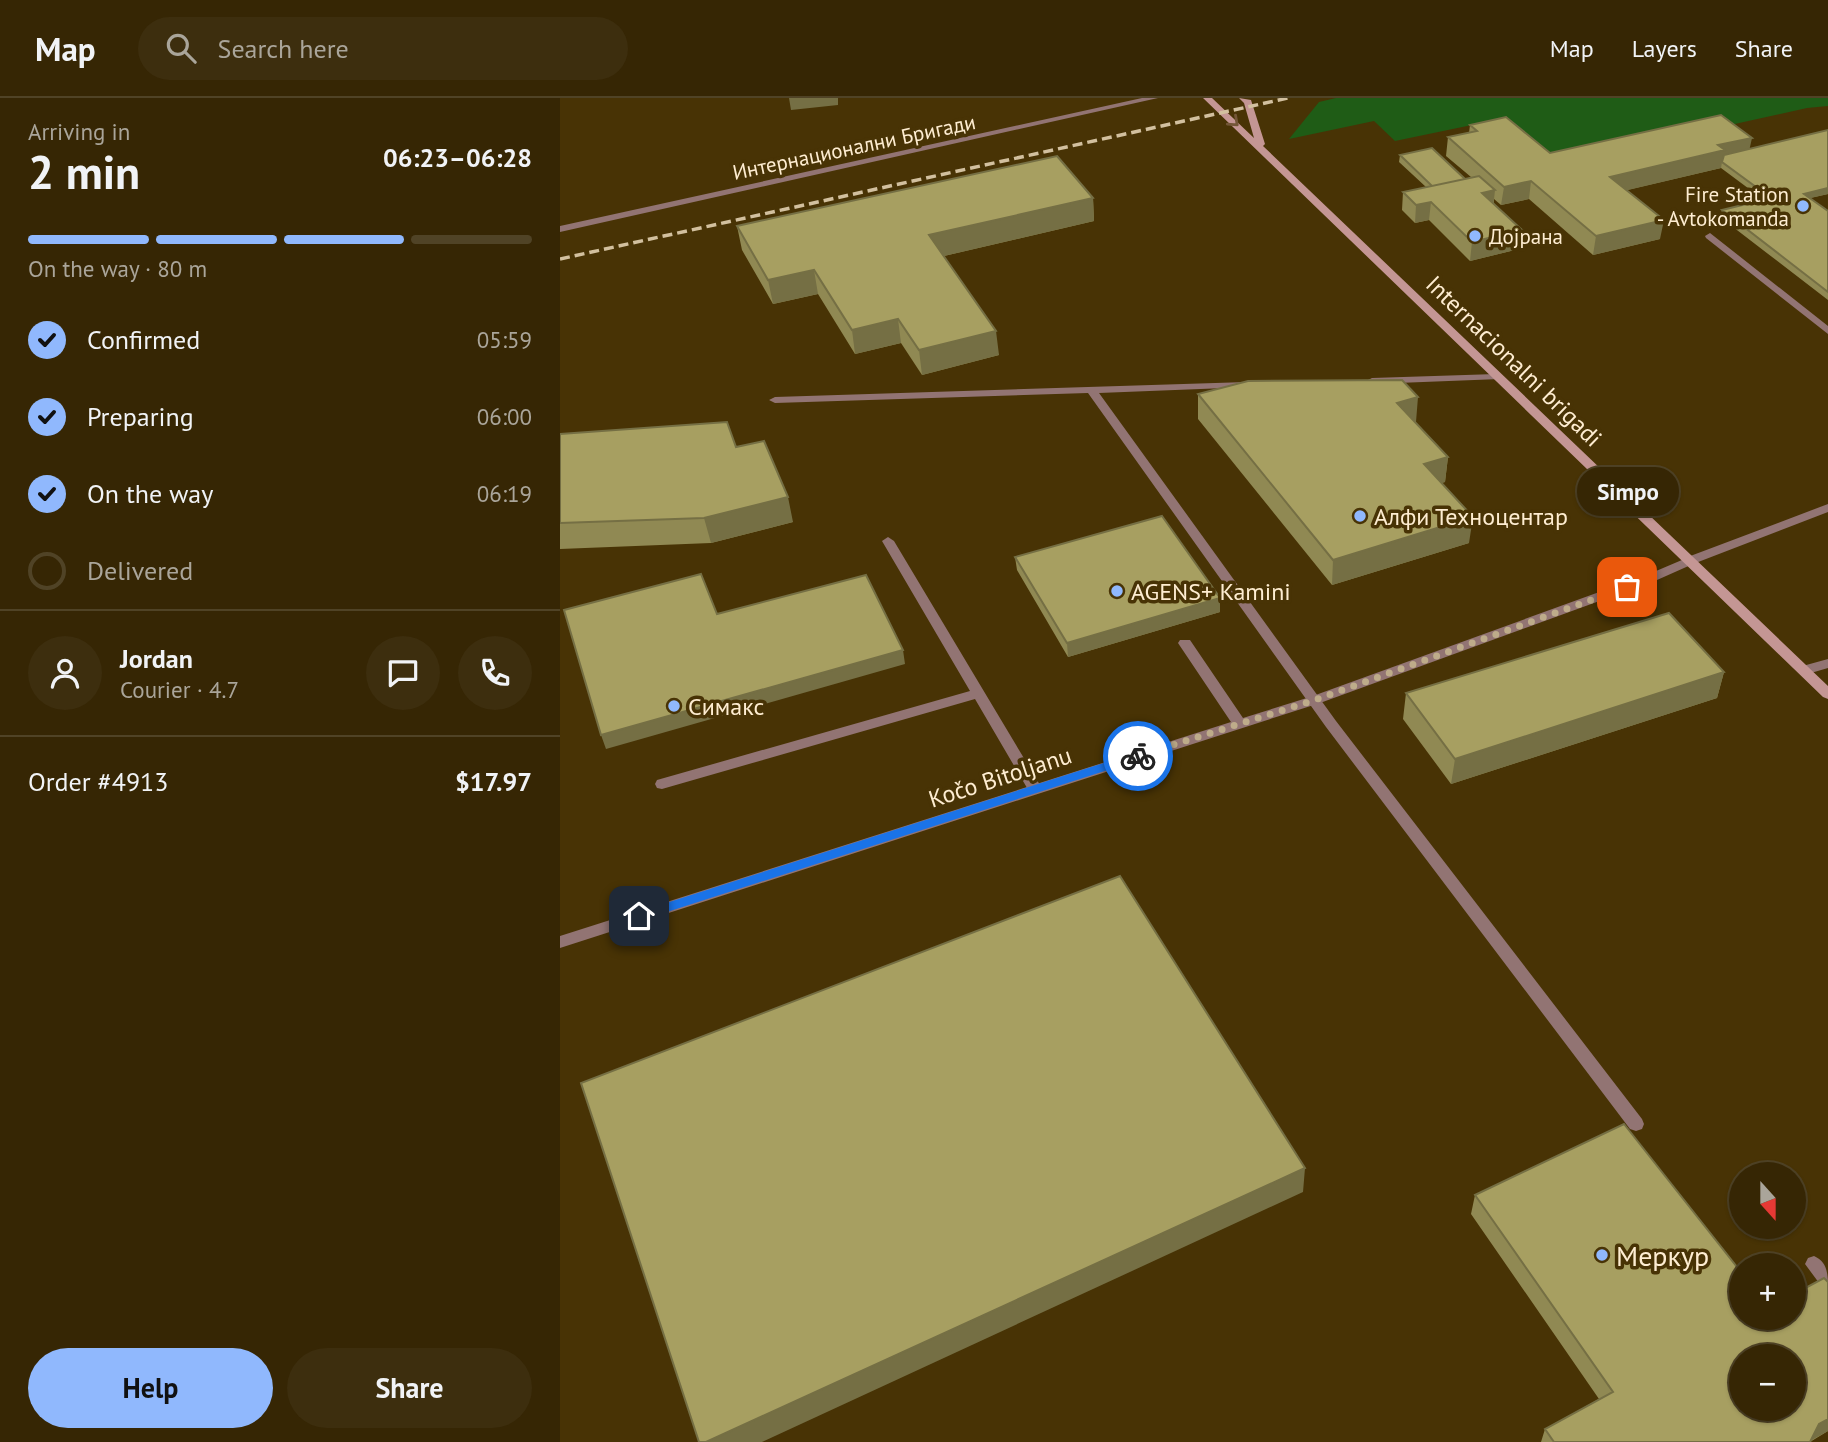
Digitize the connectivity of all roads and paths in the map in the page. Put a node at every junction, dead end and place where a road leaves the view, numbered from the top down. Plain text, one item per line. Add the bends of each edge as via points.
1 (1154, 98) edge
2 (1207, 98) edge
3 (1247, 99) edge
4 (1260, 146) junction
5 (560, 229) edge
6 (1710, 236) dead end
7 (1828, 331) edge
8 (1496, 377) junction
9 (1357, 382) edge
10 (1259, 385) edge
11 (1092, 391) junction
12 (775, 400) dead end
13 (1828, 508) edge
14 (888, 541) dead end
15 (1689, 561) junction
16 (1185, 643) dead end
17 (1828, 663) edge
18 (1804, 670) junction
19 (978, 693) junction
20 (1828, 694) edge
21 (1315, 700) junction
22 (1240, 724) junction
23 (662, 784) dead end
24 (1035, 789) junction
25 (560, 942) edge
26 (1636, 1124) dead end
27 (1814, 1264) dead end
28 (1828, 1281) edge

1 - 5 street, Интернационални Бригади
2 -> 4 street, Internacionalni brigadi
3 - 4 street
4 - 8 street, Internacionalni brigadi
6 - 7 street
8 - 9 street
8 - 15 street, Internacionalni brigadi
10 - 11 street
11 - 12 street
11 - 21 street
13 - 15 street, Kočo Bitoljanu
14 - 19 street
15 - 18 street, Internacionalni brigadi
15 - 21 street, Kočo Bitoljanu
16 - 22 street
17 - 18 street
18 - 20 street, Internacionalni brigadi
19 - 23 street
19 - 24 street
21 - 22 street, Kočo Bitoljanu
21 - 26 street
22 - 24 street, Kočo Bitoljanu
24 - 25 street, Kočo Bitoljanu
27 - 28 street

